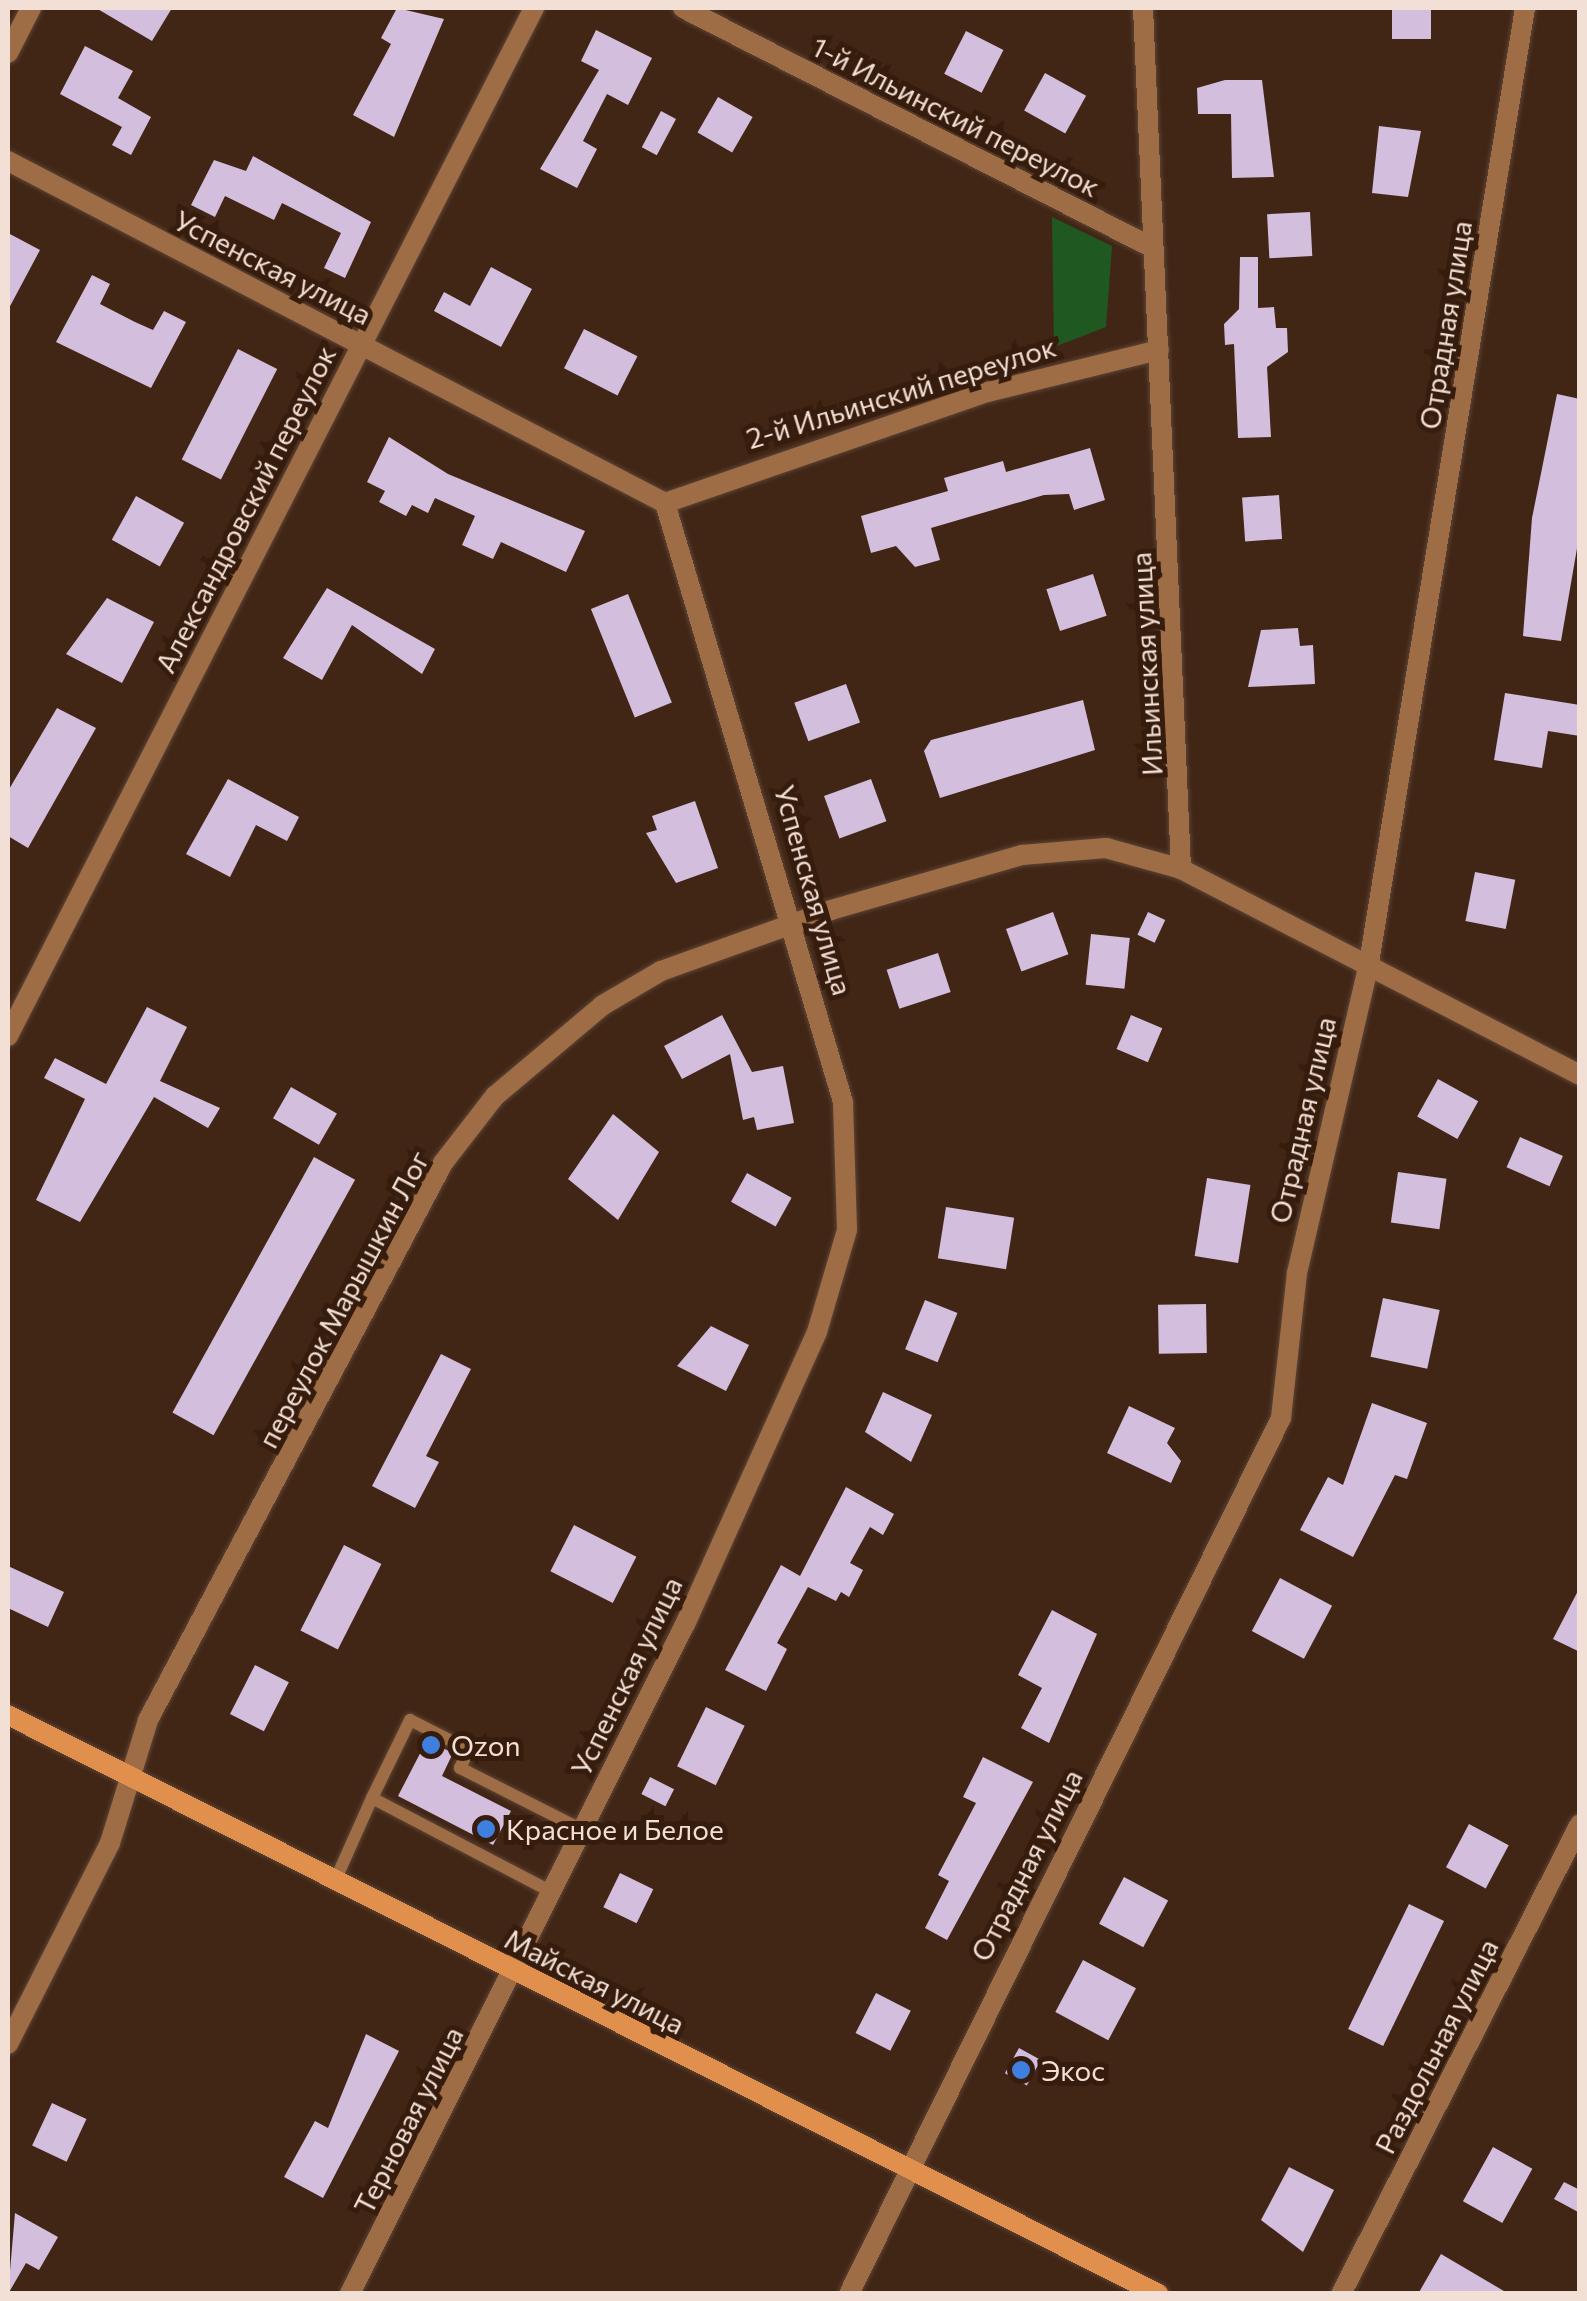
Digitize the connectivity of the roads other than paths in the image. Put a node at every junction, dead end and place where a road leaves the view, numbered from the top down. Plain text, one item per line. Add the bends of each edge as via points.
1 (30, 8) edge
2 (534, 8) edge
3 (683, 8) edge
4 (1143, 8) edge
5 (1524, 8) edge
6 (8, 52) edge
7 (8, 161) edge
8 (1150, 247) junction
9 (360, 343) junction
10 (1159, 350) junction
11 (665, 502) junction
12 (1182, 869) junction
13 (795, 923) junction
14 (1368, 969) junction
15 (8, 1036) edge
16 (1580, 1076) edge
17 (8, 1716) edge
18 (130, 1777) junction
19 (372, 1798) junction
20 (1580, 1824) edge
21 (581, 1829) junction
22 (335, 1881) junction
23 (550, 1891) junction
24 (515, 1972) junction
25 (8, 2044) edge
26 (906, 2169) junction
27 (350, 2294) edge
28 (848, 2294) edge
29 (1158, 2294) edge
30 (1341, 2294) edge

1 - 6 street
2 - 9 street, Александровский переулок
3 - 8 street, 1-й Ильинский переулок
4 - 8 street, Ильинская улица
5 - 14 street, Отрадная улица
7 - 9 street, Успенская улица
8 - 10 street, Ильинская улица
9 - 11 street, Успенская улица
9 - 15 street, Александровский переулок
10 - 11 street, 2-й Ильинский переулок via 988,392
10 - 12 street, Ильинская улица
11 - 13 street, Успенская улица
12 - 13 street, переулок Марышкин Лог via 1106,848 1022,854
12 - 14 street
13 - 18 street, переулок Марышкин Лог via 618,996 496,1096 444,1164 148,1720
13 - 21 street, Успенская улица via 843,1102 847,1230 818,1332
14 - 16 street
14 - 26 street, Отрадная улица via 1297,1272 1281,1418
17 - 18 street, Майская улица
18 - 22 street, Майская улица
18 - 25 street, переулок Марышкин Лог via 110,1842
19 - 21 lane via 410,1720 469,1750 460,1768
19 - 22 lane
19 - 23 lane
20 - 30 street, Раздольная улица
21 - 23 street, Успенская улица
22 - 24 street, Майская улица
23 - 24 street, Успенская улица
24 - 26 street, Майская улица
24 - 27 street, Терновая улица
26 - 28 street, Отрадная улица
26 - 29 street, Майская улица

